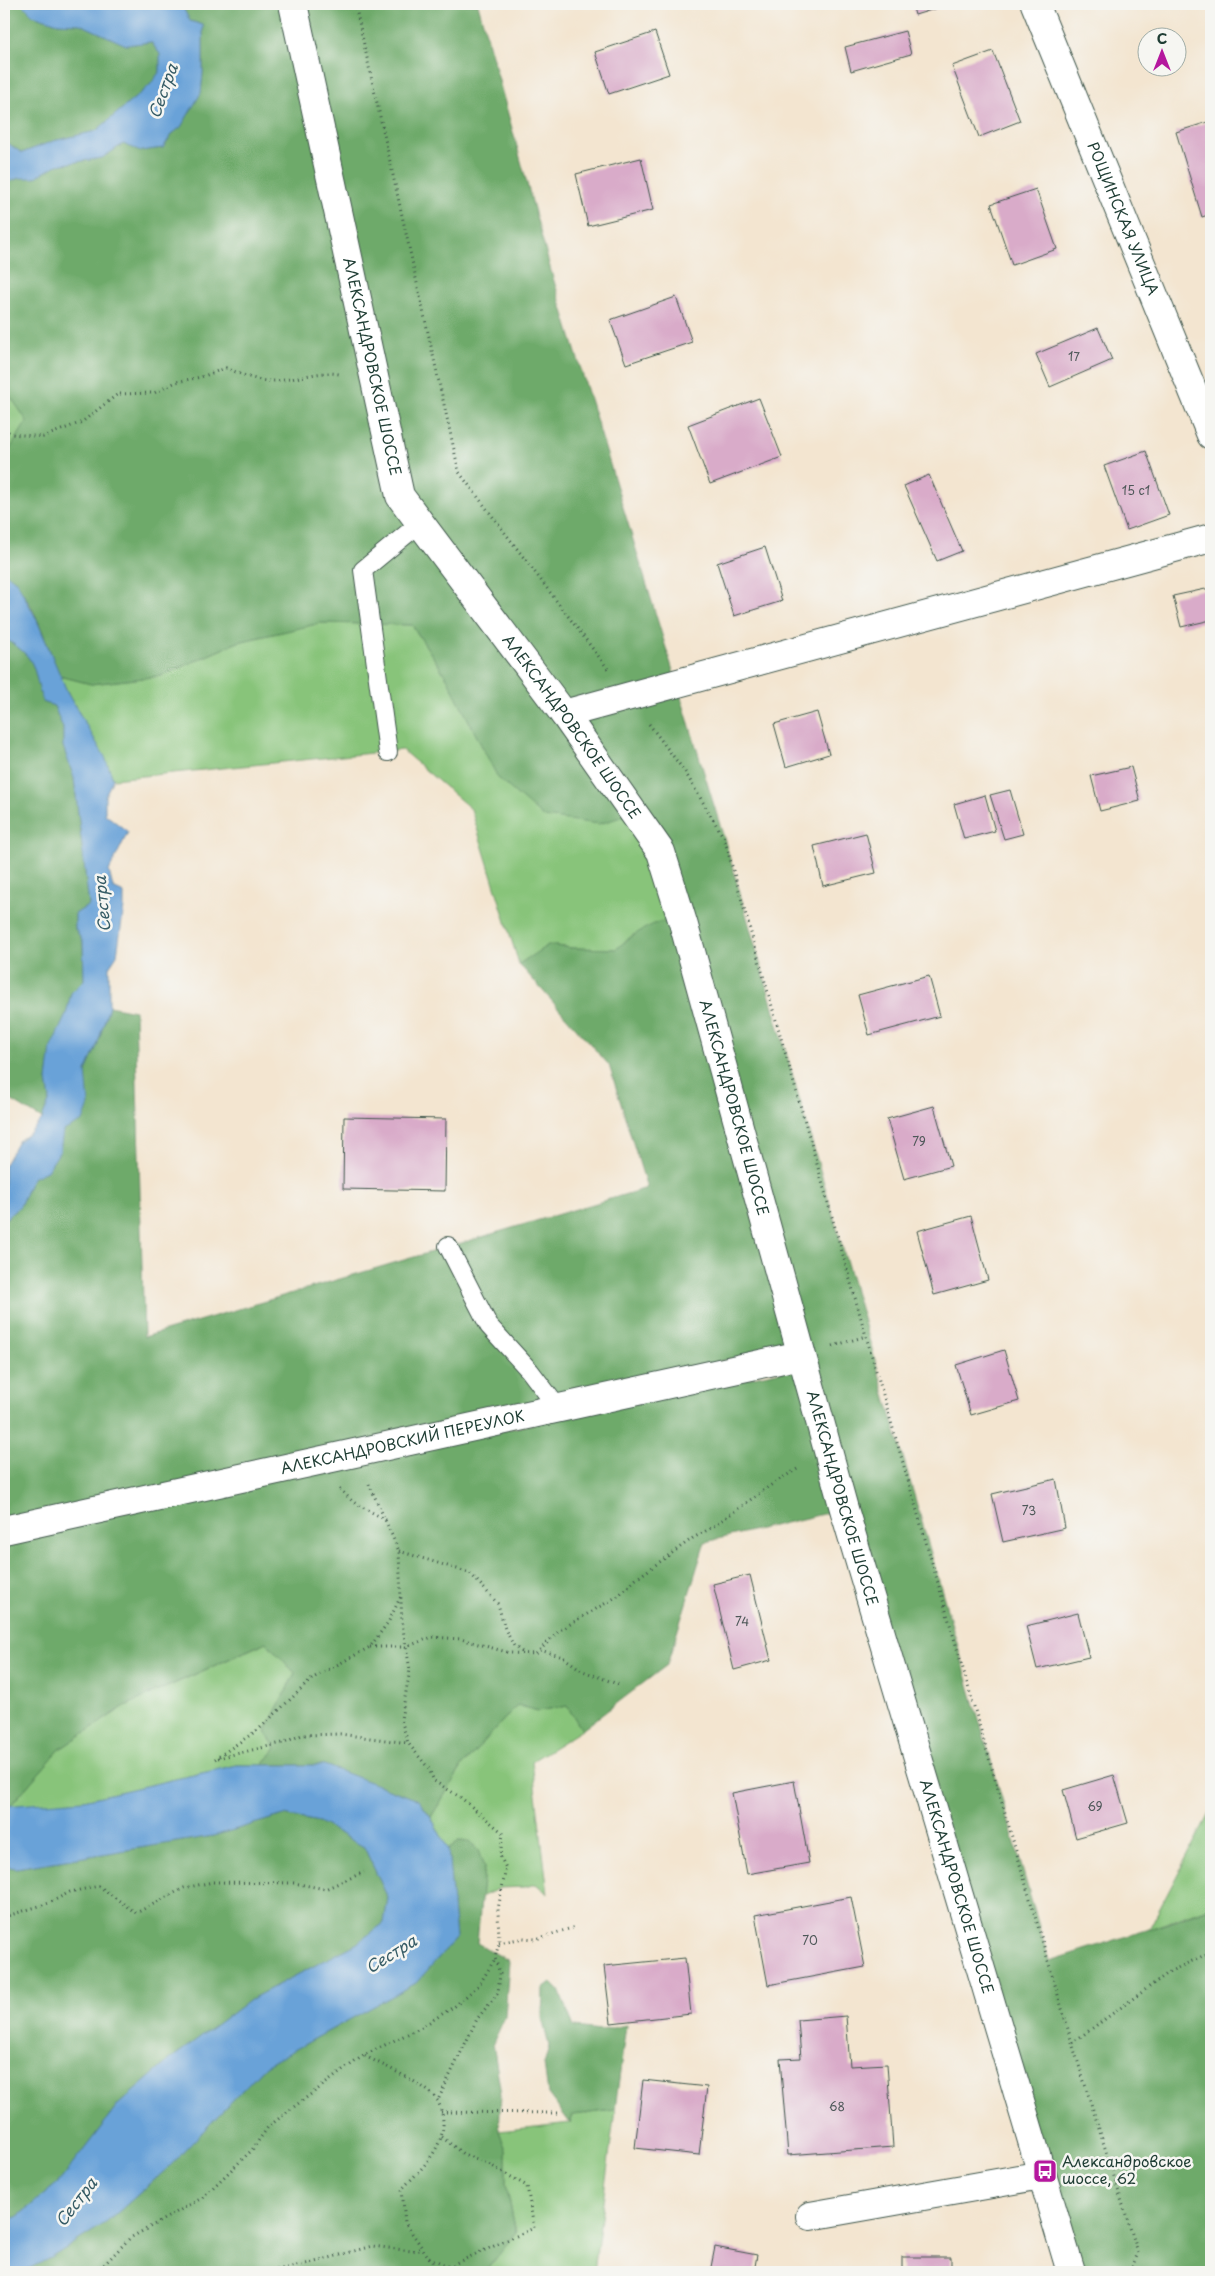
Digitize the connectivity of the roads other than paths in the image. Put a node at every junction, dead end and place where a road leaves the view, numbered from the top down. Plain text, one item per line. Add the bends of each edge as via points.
1 (293, 4) edge
2 (1035, 4) edge
3 (1211, 435) edge
4 (420, 523) junction
5 (1211, 538) edge
6 (564, 714) junction
7 (388, 752) dead end
8 (448, 1246) dead end
9 (801, 1355) junction
10 (558, 1408) junction
11 (4, 1530) edge
12 (1042, 2175) junction
13 (810, 2216) dead end
14 (1071, 2272) edge

1 - 4 street, АЛЕКСАНДРОВСКОЕ ШОССЕ via 400,496
2 - 3 street, РОЩИНСКАЯ УЛИЦА
4 - 6 street, АЛЕКСАНДРОВСКОЕ ШОССЕ
4 - 7 lane via 363,570
5 - 6 street
6 - 9 street, АЛЕКСАНДРОВСКОЕ ШОССЕ via 661,852
8 - 10 lane via 489,1326
9 - 10 street, АЛЕКСАНДРОВСКИЙ ПЕРЕУЛОК
9 - 12 street, АЛЕКСАНДРОВСКОЕ ШОССЕ
10 - 11 street, АЛЕКСАНДРОВСКИЙ ПЕРЕУЛОК
12 - 13 street
12 - 14 street, АЛЕКСАНДРОВСКОЕ ШОССЕ

